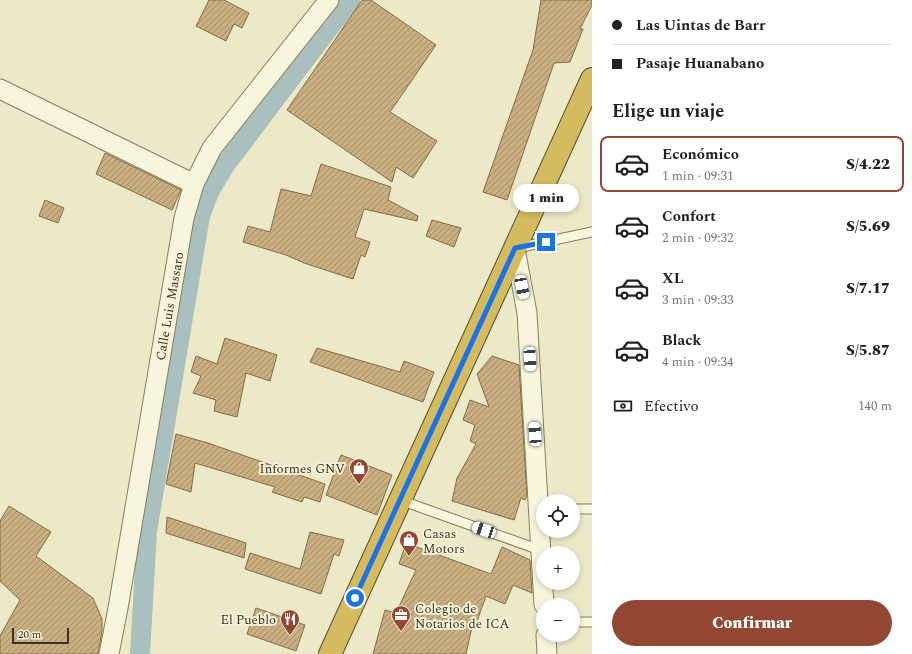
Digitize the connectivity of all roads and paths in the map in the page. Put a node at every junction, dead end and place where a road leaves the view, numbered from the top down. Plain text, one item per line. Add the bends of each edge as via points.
1 (329, 0) edge
2 (592, 79) edge
3 (0, 89) edge
4 (194, 184) junction
5 (592, 232) edge
6 (515, 248) junction
7 (540, 494) edge
8 (400, 500) junction
9 (580, 509) edge
10 (592, 509) edge
11 (536, 549) edge
12 (580, 622) edge
13 (592, 622) edge
14 (546, 642) edge
15 (109, 654) edge
16 (330, 654) edge
17 (547, 654) edge

1 - 4 street, Calle Luis Massaro via 212,148
2 - 6 highway
3 - 4 street
4 - 15 street, Calle Luis Massaro via 184,218
5 - 6 lane
6 - 7 street via 527,313
6 - 8 highway
8 - 11 lane
8 - 16 highway
9 - 10 lane
12 - 13 lane
14 - 17 street

